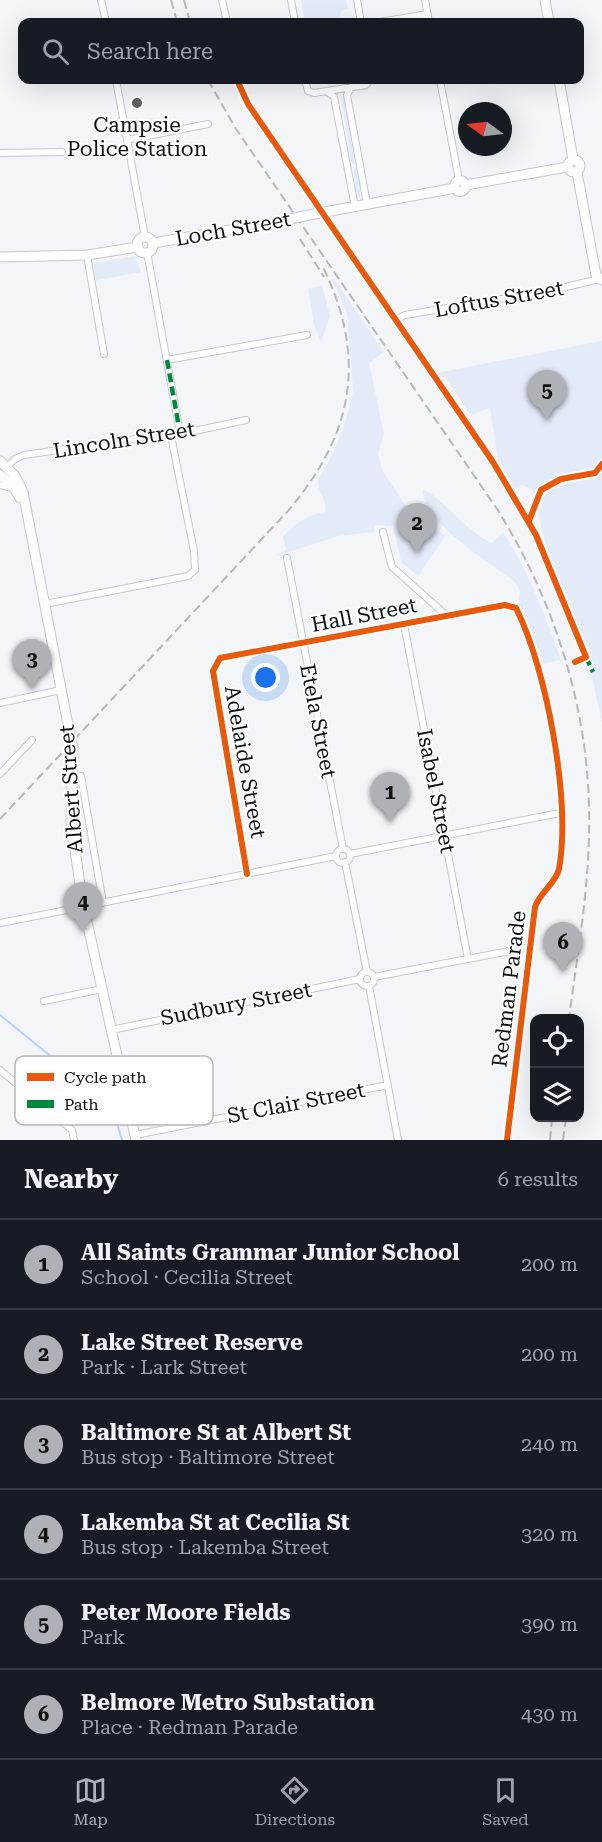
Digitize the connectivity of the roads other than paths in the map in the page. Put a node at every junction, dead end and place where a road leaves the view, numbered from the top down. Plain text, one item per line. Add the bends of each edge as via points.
1 (101, 0) edge
2 (222, 0) edge
3 (291, 0) edge
4 (357, 0) edge
5 (425, 0) edge
6 (545, 0) edge
7 (428, 14) junction
8 (105, 18) edge
9 (226, 18) edge
10 (294, 18) edge
11 (360, 18) edge
12 (404, 18) edge
13 (428, 18) edge
14 (548, 18) edge
15 (117, 84) edge
16 (307, 84) edge
17 (366, 84) edge
18 (441, 84) edge
19 (560, 84) edge
20 (351, 87) junction
21 (327, 91) junction
22 (208, 124) dead end
23 (127, 140) junction
24 (62, 152) dead end
25 (0, 153) edge
26 (572, 166) junction
27 (460, 185) junction
28 (367, 204) junction
29 (355, 207) junction
30 (149, 240) junction
31 (138, 247) junction
32 (147, 252) junction
33 (87, 255) junction
34 (0, 257) edge
35 (600, 280) edge
36 (396, 320) dead end
37 (307, 334) dead end
38 (407, 335) dead end
39 (104, 354) dead end
40 (167, 360) junction
41 (433, 373) dead end
42 (246, 420) dead end
43 (180, 433) junction
44 (171, 436) junction
45 (3, 464) edge
46 (0, 475) edge
47 (0, 485) edge
48 (19, 495) junction
49 (383, 532) dead end
50 (32, 538) junction
51 (287, 558) dead end
52 (45, 604) junction
53 (513, 606) joint
54 (446, 615) junction
55 (404, 624) junction
56 (303, 644) junction
57 (220, 658) joint
58 (61, 690) junction
59 (0, 703) edge
60 (32, 740) dead end
61 (0, 774) edge
62 (81, 776) dead end
63 (560, 813) junction
64 (444, 836) junction
65 (343, 849) junction
66 (350, 854) junction
67 (336, 856) junction
68 (345, 862) junction
69 (247, 874) junction
70 (103, 903) junction
71 (84, 906) junction
72 (0, 923) edge
73 (530, 947) junction
74 (468, 959) junction
75 (367, 972) junction
76 (374, 977) junction
77 (360, 979) junction
78 (369, 986) junction
79 (102, 989) junction
80 (44, 1002) dead end
81 (111, 1029) junction
82 (117, 1056) edge
83 (0, 1070) edge
84 (15, 1082) edge
85 (388, 1085) junction
86 (213, 1121) edge
87 (66, 1125) edge
88 (193, 1125) edge
89 (135, 1137) edge
90 (75, 1140) edge
91 (398, 1140) edge
92 (507, 1140) edge

1 - 8 street
2 - 9 street
3 - 10 street
4 - 11 street
5 - 7 street
6 - 14 street
7 - 12 street
7 - 13 street
15 - 23 street
16 - 21 street via 311,93
17 - 20 street
18 - 27 street
19 - 26 street
20 - 21 street
20 - 28 street via 347,95
21 - 29 street via 334,97
22 - 23 street
23 - 30 street
24 - 25 street
26 - 27 street, Loch Street
26 - 35 street
27 - 28 street, Loch Street
28 - 29 street, Loch Street
29 - 30 street, Loch Street, bridge
30 - 31 street via 139,240
30 - 32 street via 151,250
31 - 32 street
31 - 33 street
32 - 40 street
33 - 34 street
33 - 39 street
35 - 36 street, Loftus Street via 405,315
37 - 40 street
38 - 41 street
40 - 43 street
42 - 43 street, Lincoln Street
43 - 44 street, Lincoln Street
44 - 45 street, Lincoln Street via 24,455
44 - 52 street via 195,570 188,576
45 - 50 street, Albert Street via 23,492
46 - 48 street, Albert Street
47 - 48 street
48 - 50 street, Albert Street
49 - 54 street via 392,567
50 - 52 street, Albert Street
51 - 56 street, Etela Street
52 - 58 street, Albert Street
53 - 54 street, Hall Street via 505,604
53 - 63 street, Redman Parade via 540,673 555,745
54 - 55 street, Hall Street
55 - 56 street, Hall Street
55 - 64 street, Isabel Street
56 - 57 street, Hall Street
56 - 65 street, Etela Street
57 - 69 street, Adelaide Street via 213,671
58 - 59 street
58 - 71 street, Albert Street, bridge via 73,748 71,821
60 - 61 street
62 - 70 street, Albert Street
63 - 64 street
63 - 73 street, Redman Parade via 559,870 537,900
64 - 66 street
64 - 74 street, Isabel Street
65 - 66 street
65 - 67 street
66 - 68 street
67 - 68 street
67 - 69 street
68 - 75 street
69 - 70 street
70 - 71 street
71 - 72 street
71 - 79 street, Albert Street
73 - 74 street
73 - 92 street, Redman Parade
74 - 76 street
75 - 76 street
75 - 77 street
76 - 78 street
77 - 78 street
77 - 81 street, Sudbury Street
78 - 85 street
79 - 80 street
79 - 81 street, Albert Street
81 - 82 street, Albert Street
83 - 84 street
85 - 86 street, St Clair Street
85 - 91 street
87 - 90 street
88 - 89 street, St Clair Street

